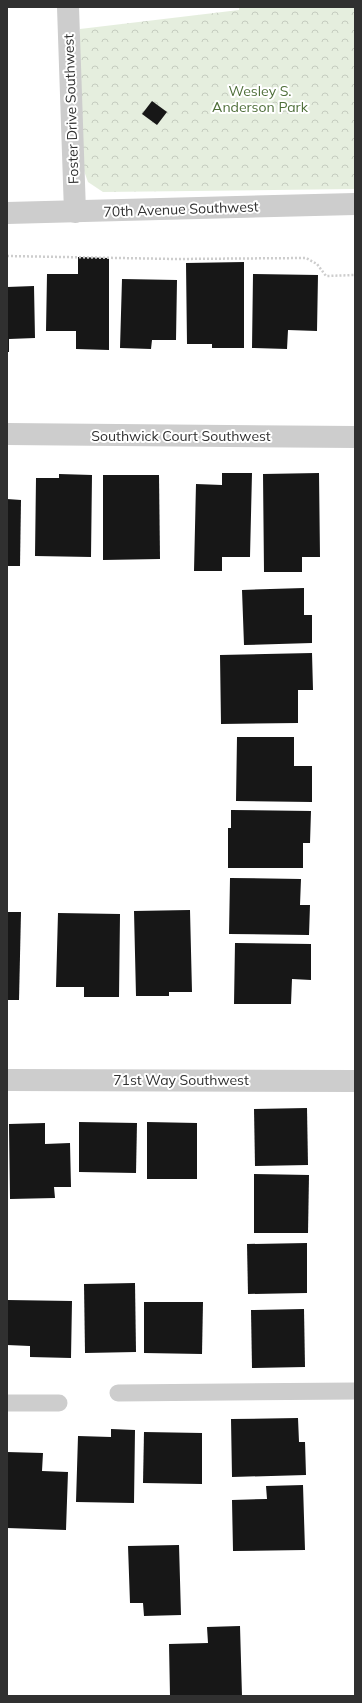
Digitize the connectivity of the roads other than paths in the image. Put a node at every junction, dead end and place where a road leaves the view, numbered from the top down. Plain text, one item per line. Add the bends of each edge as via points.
1 (68, 7) edge
2 (355, 204) edge
3 (74, 212) junction
4 (7, 213) edge
5 (7, 434) edge
6 (355, 437) edge
7 (7, 1080) edge
8 (355, 1081) edge
9 (355, 1391) edge
10 (118, 1393) dead end
11 (7, 1404) edge
12 (59, 1404) dead end

1 - 3 street, Foster Drive Southwest
2 - 3 street, 70th Avenue Southwest
3 - 4 street, 70th Avenue Southwest
5 - 6 street, Southwick Court Southwest
7 - 8 street, 71st Way Southwest
9 - 10 lane
11 - 12 lane

